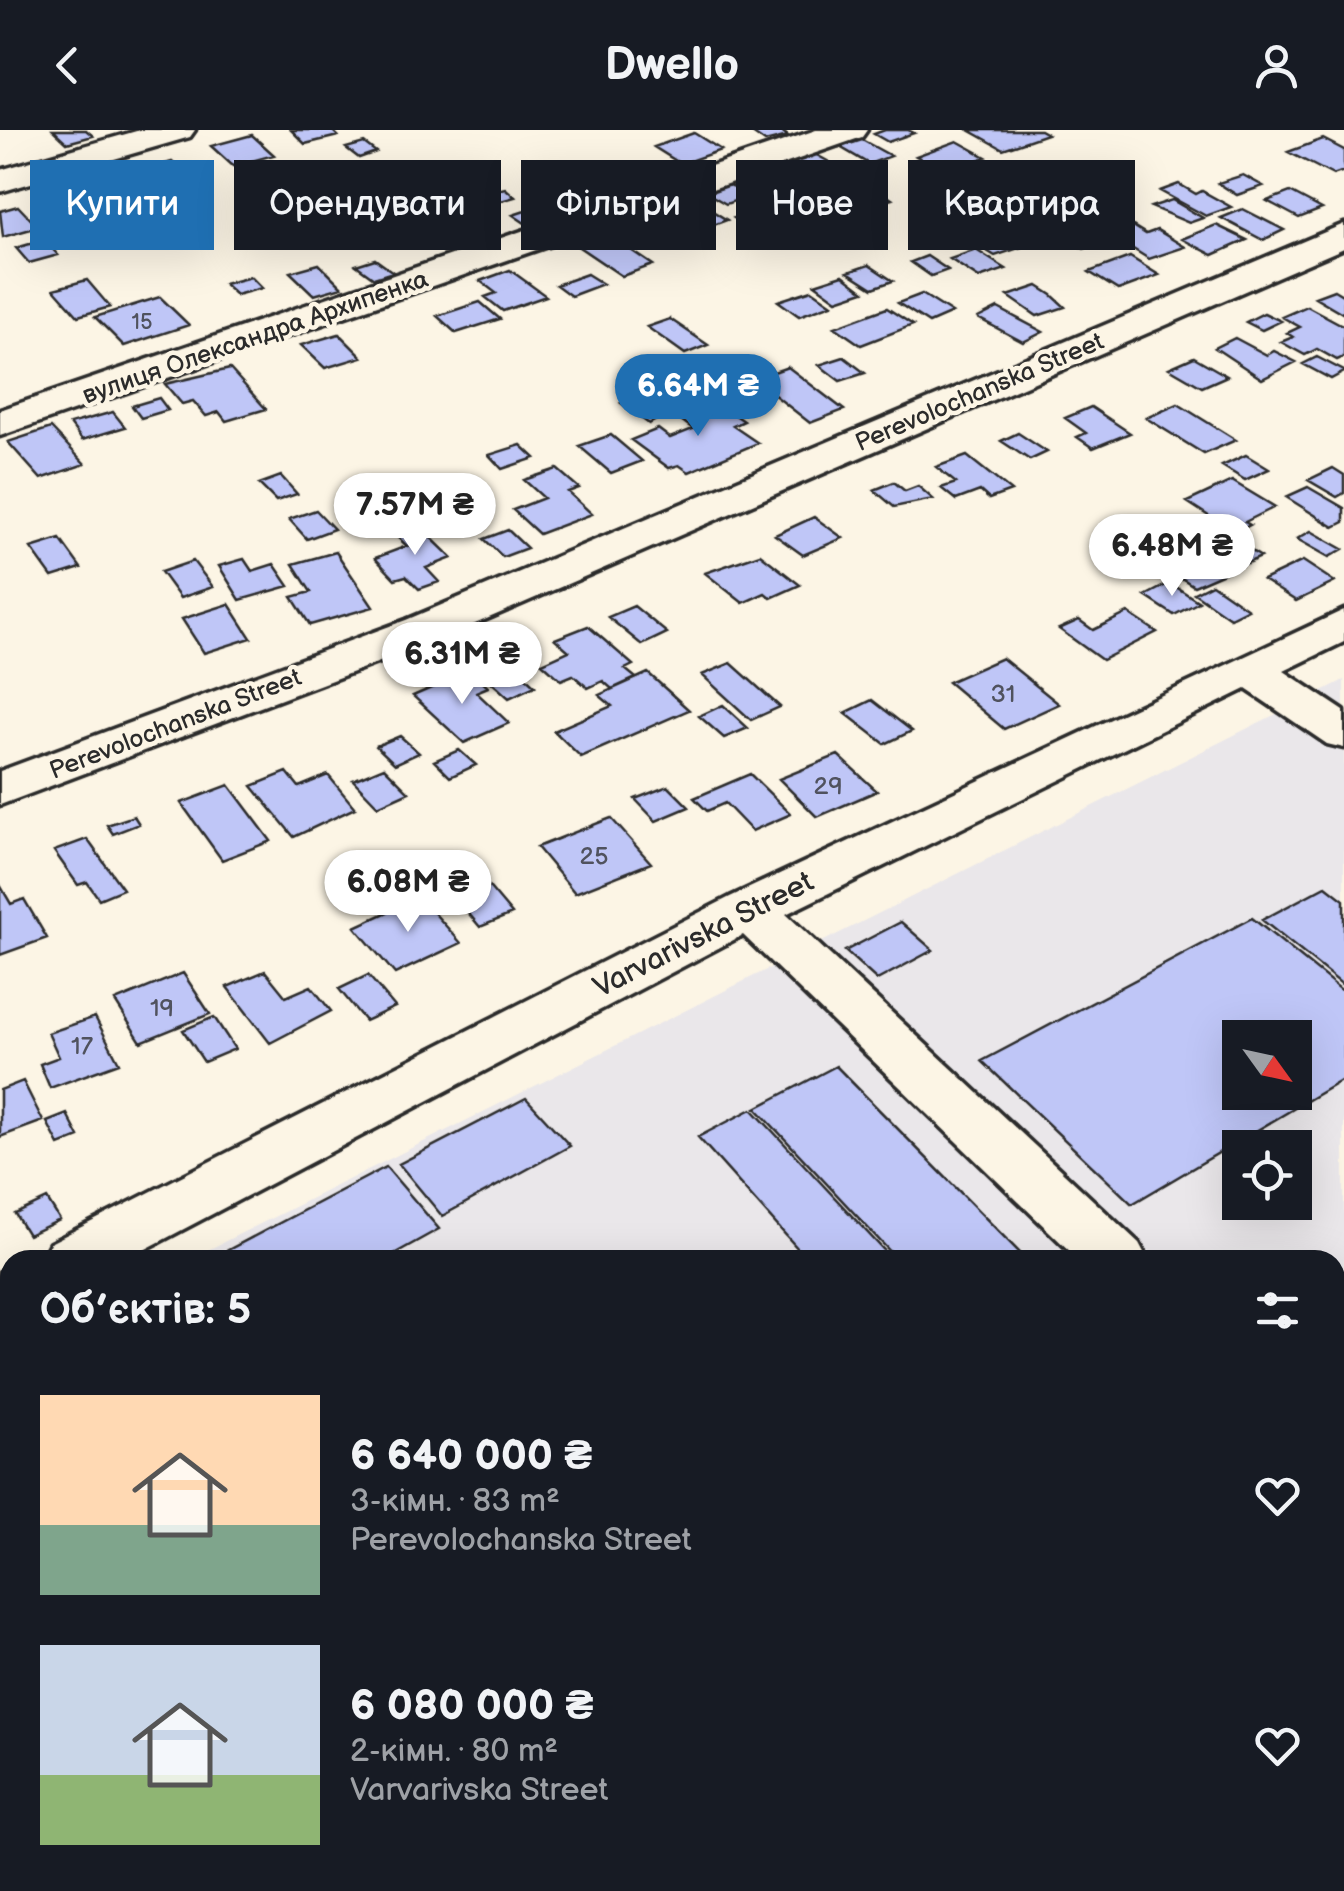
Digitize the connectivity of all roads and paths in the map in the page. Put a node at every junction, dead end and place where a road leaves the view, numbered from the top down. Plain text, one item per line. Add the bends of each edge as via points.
1 (178, 130) edge
2 (850, 130) edge
3 (0, 181) edge
4 (1344, 235) edge
5 (0, 424) edge
6 (1344, 624) edge
7 (1251, 671) junction
8 (1344, 733) edge
9 (0, 789) edge
10 (749, 910) junction
11 (90, 1250) edge
12 (1107, 1250) edge

1 - 3 street
2 - 5 street, вулиця Олександра Архипенка
4 - 9 street, Perevolochanska Street via 422,630
6 - 7 street, Varvarivska Street
7 - 8 street
7 - 10 street, Varvarivska Street
10 - 11 street, Varvarivska Street
10 - 12 street

